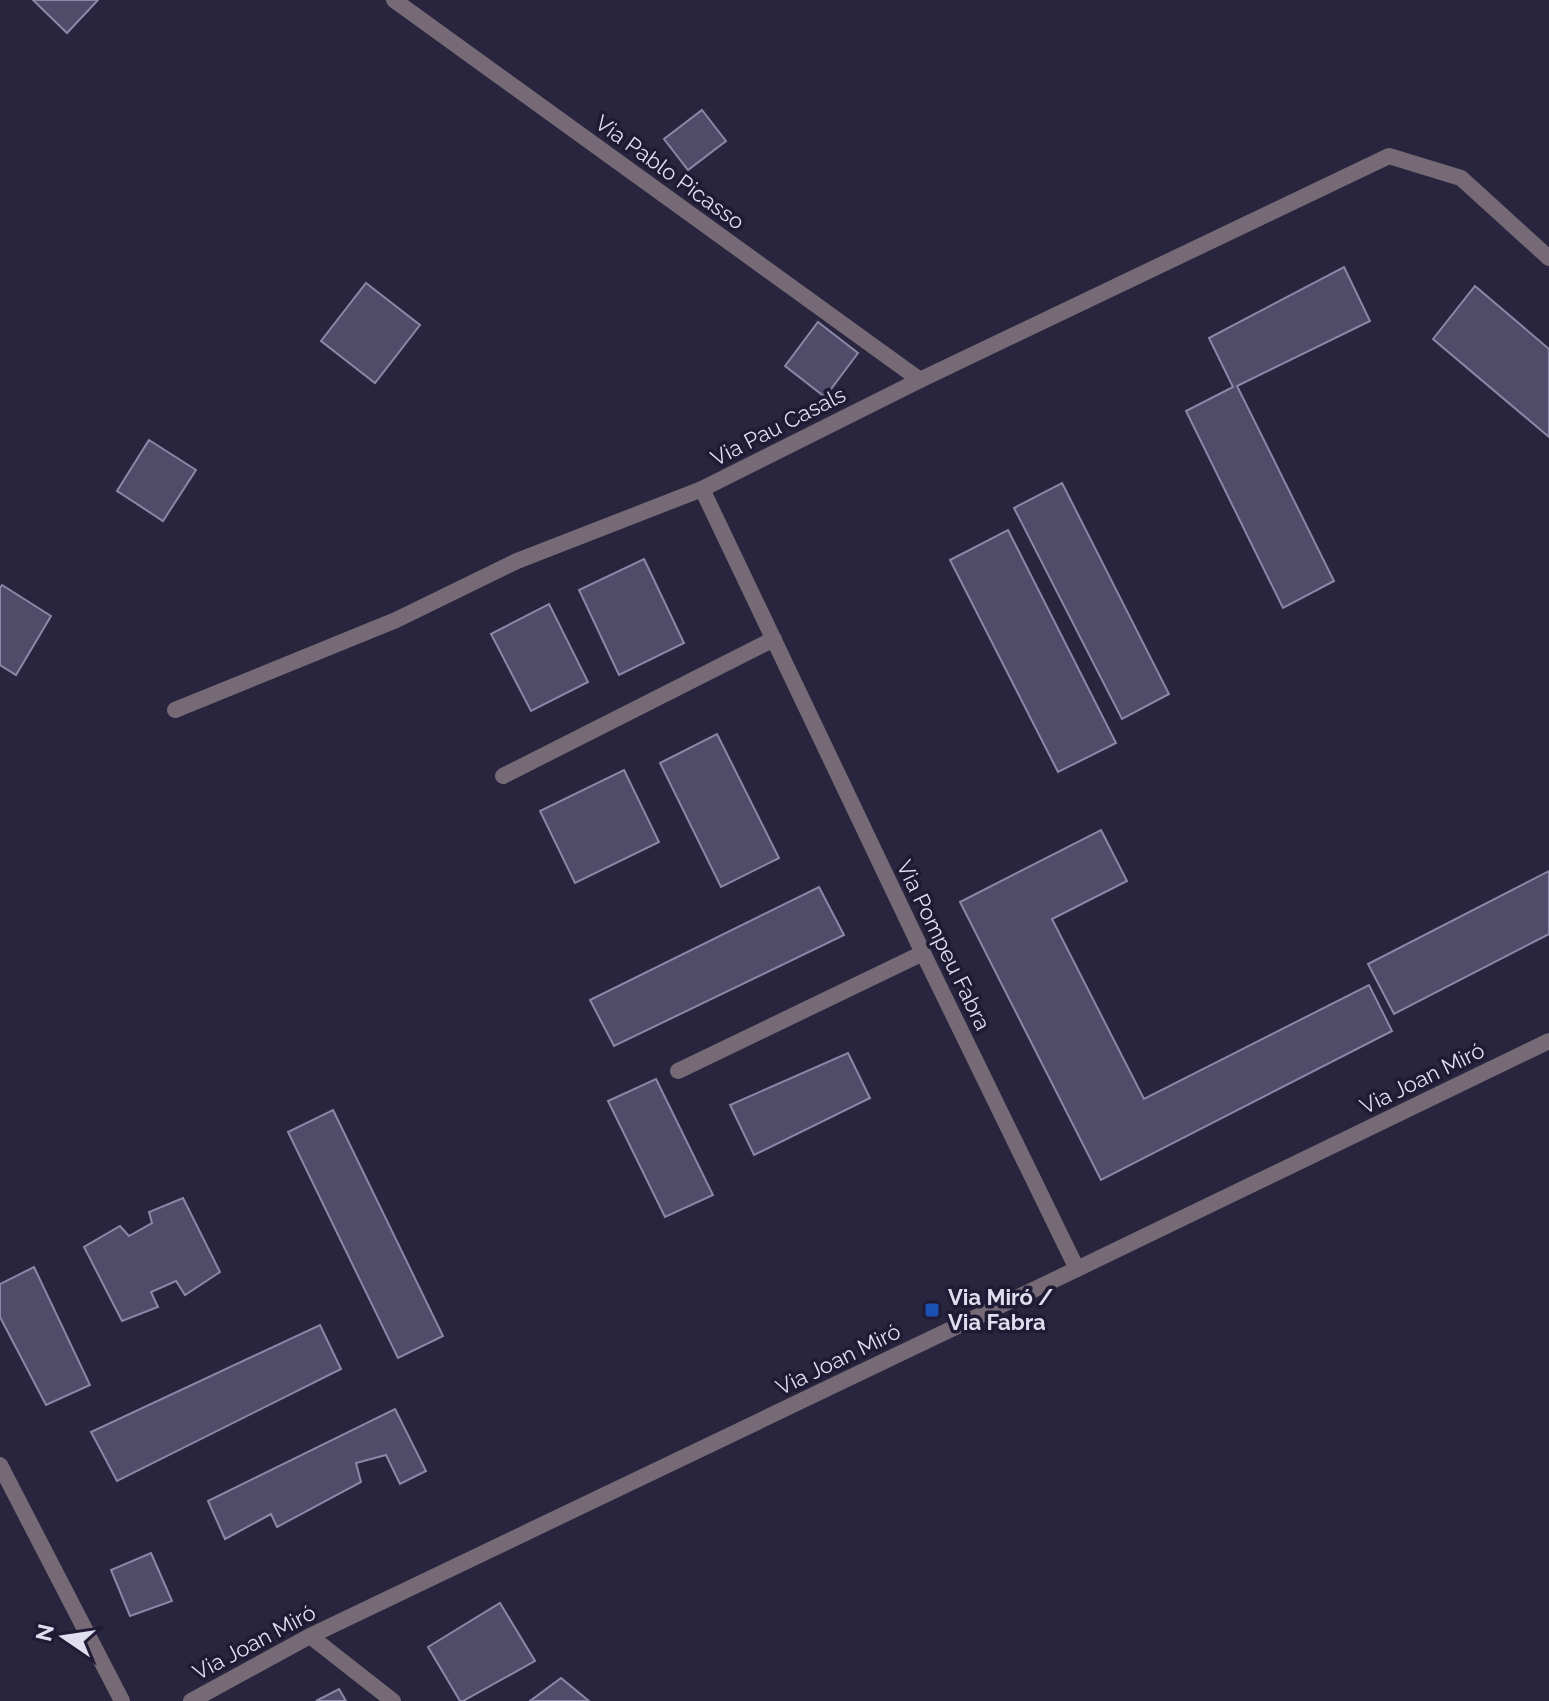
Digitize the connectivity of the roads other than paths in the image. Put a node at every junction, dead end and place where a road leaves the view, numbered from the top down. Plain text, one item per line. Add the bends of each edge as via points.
1 (394, 0) edge
2 (1549, 258) edge
3 (920, 380) junction
4 (702, 489) junction
5 (774, 639) junction
6 (175, 710) dead end
7 (503, 776) dead end
8 (923, 953) junction
9 (1549, 1041) edge
10 (678, 1071) dead end
11 (1077, 1269) junction
12 (0, 1465) edge
13 (310, 1636) junction
14 (122, 1701) edge
15 (191, 1701) edge
16 (393, 1701) edge

1 - 3 street, Via Pablo Picasso
2 - 3 street, Via Pau Casals via 1461,178 1389,156
3 - 4 street, Via Pau Casals
4 - 5 street, Via Pompeu Fabra
4 - 6 street, Via Pau Casals via 517,561 396,620
5 - 7 street
5 - 8 street, Via Pompeu Fabra
8 - 10 street
8 - 11 street, Via Pompeu Fabra
9 - 11 street, Via Joan Miró
11 - 13 street, Via Joan Miró
12 - 14 street
13 - 15 street, Via Joan Miró
13 - 16 street

